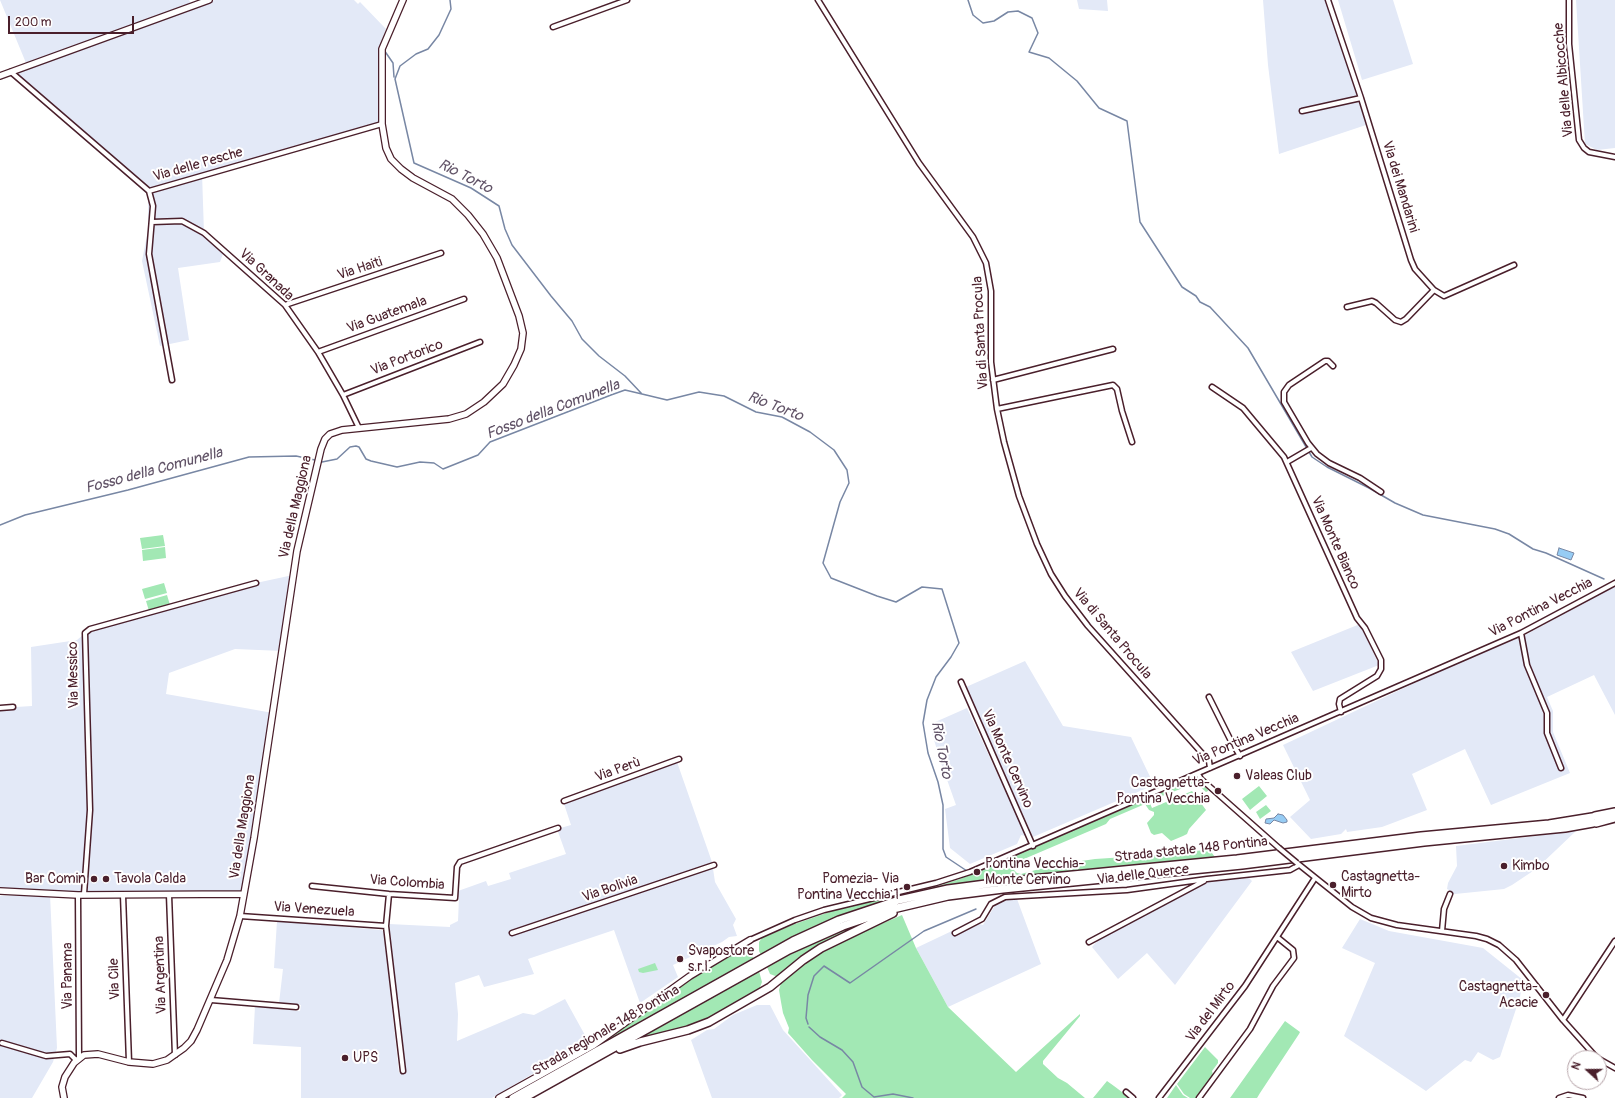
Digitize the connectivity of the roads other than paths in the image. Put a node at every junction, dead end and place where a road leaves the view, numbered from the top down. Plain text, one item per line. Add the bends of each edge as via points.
1 (209, 0) edge
2 (403, 0) edge
3 (627, 0) edge
4 (818, 0) edge
5 (1328, 0) edge
6 (1569, 0) edge
7 (553, 27) dead end
8 (11, 72) junction
9 (0, 76) edge
10 (1361, 98) junction
11 (1302, 111) dead end
12 (382, 124) junction
13 (1615, 157) edge
14 (149, 191) junction
15 (152, 222) junction
16 (441, 253) dead end
17 (1514, 265) dead end
18 (1434, 290) junction
19 (464, 299) dead end
20 (285, 305) junction
21 (1347, 307) dead end
22 (480, 342) dead end
23 (1113, 349) dead end
24 (318, 352) junction
25 (1333, 366) dead end
26 (172, 380) dead end
27 (993, 380) junction
28 (1212, 387) dead end
29 (343, 395) junction
30 (997, 409) junction
31 (359, 428) junction
32 (1132, 442) dead end
33 (1311, 448) junction
34 (1287, 462) junction
35 (1381, 492) dead end
36 (256, 583) dead end
37 (1615, 583) edge
38 (1521, 633) junction
39 (961, 682) dead end
40 (1209, 697) dead end
41 (13, 707) dead end
42 (0, 708) edge
43 (1341, 712) junction
44 (1240, 756) junction
45 (679, 759) dead end
46 (1210, 768) junction
47 (1561, 768) dead end
48 (1198, 774) junction
49 (564, 801) dead end
50 (1615, 812) edge
51 (1615, 818) edge
52 (1594, 820) junction
53 (558, 828) dead end
54 (1033, 846) junction
55 (1298, 864) junction
56 (714, 865) dead end
57 (1315, 878) junction
58 (1208, 879) junction
59 (312, 886) dead end
60 (967, 890) junction
61 (0, 891) edge
62 (81, 894) junction
63 (244, 894) junction
64 (389, 894) junction
65 (1450, 894) dead end
66 (123, 895) junction
67 (169, 895) junction
68 (909, 905) junction
69 (240, 916) junction
70 (841, 923) junction
71 (386, 926) junction
72 (1442, 931) junction
73 (955, 932) dead end
74 (512, 933) dead end
75 (1277, 937) junction
76 (750, 940) joint
77 (1615, 941) edge
78 (1088, 942) dead end
79 (753, 966) junction
80 (210, 1000) junction
81 (296, 1007) dead end
82 (1564, 1020) junction
83 (2, 1043) dead end
84 (1590, 1050) edge
85 (175, 1055) junction
86 (78, 1059) junction
87 (592, 1061) junction
88 (129, 1062) junction
89 (403, 1070) dead end
90 (557, 1080) junction
91 (1126, 1092) dead end
92 (64, 1098) edge
93 (499, 1098) edge
94 (513, 1098) edge
95 (524, 1098) edge
96 (533, 1098) edge
97 (1133, 1098) edge
98 (1159, 1098) edge
99 (1199, 1098) edge
100 (1559, 1098) edge
101 (1583, 1098) edge

1 - 8 street
2 - 12 street, Via della Maggiona via 382,47
3 - 7 street
4 - 27 street, Via di Santa Procula via 919,163 970,233 985,260 991,289 990,340
5 - 10 street, Via dei Mandarini
6 - 13 street, Via delle Albicocche via 1569,44 1579,140 1589,152
8 - 9 street
8 - 14 street, Via delle Pesche
10 - 11 street
10 - 18 street, Via dei Mandarini via 1411,260 1416,270
12 - 14 street, Via delle Pesche
12 - 31 street, Via della Maggiona via 386,148 397,165 413,178 460,206 490,244 520,316 522,342 517,359 503,384 484,402 466,414 449,419
14 - 15 street via 153,203
15 - 20 street, Via Granada via 182,221 204,233
15 - 26 street via 149,254
16 - 20 street, Via Haiti
17 - 18 street via 1446,296
18 - 21 street via 1401,322 1372,301
19 - 24 street, Via Guatemala
20 - 24 street, Via Granada
22 - 29 street, Via Portorico
23 - 27 street
24 - 29 street, Via Granada
25 - 33 street via 1325,361 1289,385 1284,392 1285,404
27 - 30 street, Via di Santa Procula
28 - 34 street, Via Monte Bianco via 1244,409
29 - 31 street, Via Granada
30 - 32 street via 1113,385 1117,389
30 - 46 street, Via di Santa Procula via 1014,482 1037,544 1054,579 1092,630 1209,761
31 - 63 street, Via della Maggiona via 330,434 321,450 297,551
33 - 34 street
33 - 35 street via 1326,461
34 - 43 street, Via Monte Bianco via 1357,618 1366,629 1382,663 1375,678 1340,699
36 - 62 street, Via Messico via 90,629 85,633 90,810
37 - 38 street, Via Pontina Vecchia
38 - 43 street, Via Pontina Vecchia
38 - 47 street via 1528,669 1547,713 1548,735
39 - 54 street, Via Monte Cervino
40 - 44 street
41 - 42 street
43 - 44 street, Via Pontina Vecchia
44 - 46 street, Via Pontina Vecchia
45 - 49 street, Via Perù
46 - 48 street, Via Pontina Vecchia
48 - 54 street, Via Pontina Vecchia
48 - 55 street, bridge
50 - 52 highway
51 - 52 highway
52 - 60 highway, Strada statale 148 Pontina via 1242,865
53 - 64 street, Via Colombia via 460,862 457,867 455,898
54 - 76 street, Via Pontina Vecchia via 954,878 831,908 795,920
55 - 57 street
55 - 58 street, Via delle Querce via 1290,870
56 - 74 street, Via Bolivia
57 - 72 street via 1371,918 1397,925
57 - 75 street, Via del Mirto
58 - 73 street, Via delle Querce via 1127,890 1005,897 991,904 982,919
58 - 78 street
59 - 64 street, Via Colombia
60 - 68 highway, Strada statale 148 Pontina
60 - 70 highway, Strada statale 148 Pontina via 948,889 899,900
61 - 62 street
62 - 66 street
62 - 86 street, Via Panama
63 - 67 street
63 - 69 street, Via della Maggiona
64 - 71 street
65 - 72 street via 1444,909
66 - 67 street
66 - 88 street, Via Cile
67 - 85 street, Via Argentina
68 - 70 highway, Strada statale 148 Pontina
68 - 87 highway via 818,950 770,987 705,1024 634,1044
69 - 71 street, Via Venezuela
69 - 80 street, Via della Maggiona via 229,956
70 - 79 highway, Strada regionale 148 Pontina via 811,940
71 - 89 street
72 - 82 street via 1484,938 1502,948 1519,963
75 - 98 street, Via del Mirto via 1241,991
75 - 99 street via 1293,950 1294,958 1273,986 1250,1029
76 - 93 street, Via Pontina Vecchia via 690,976 594,1045
77 - 82 street
79 - 87 highway, Strada regionale 148 Pontina
79 - 94 highway, Strada regionale 148 Pontina
80 - 81 street
80 - 85 street, Via della Maggiona via 193,1037
82 - 84 street
83 - 86 street via 46,1056 70,1054
85 - 88 street, Via della Maggiona via 153,1064
86 - 88 street, Via della Maggiona via 92,1054
86 - 92 street via 63,1080
87 - 90 highway, Strada regionale 148 Pontina
90 - 95 highway, Strada regionale 148 Pontina
90 - 96 highway
91 - 97 street
100 - 101 street via 1568,1095

